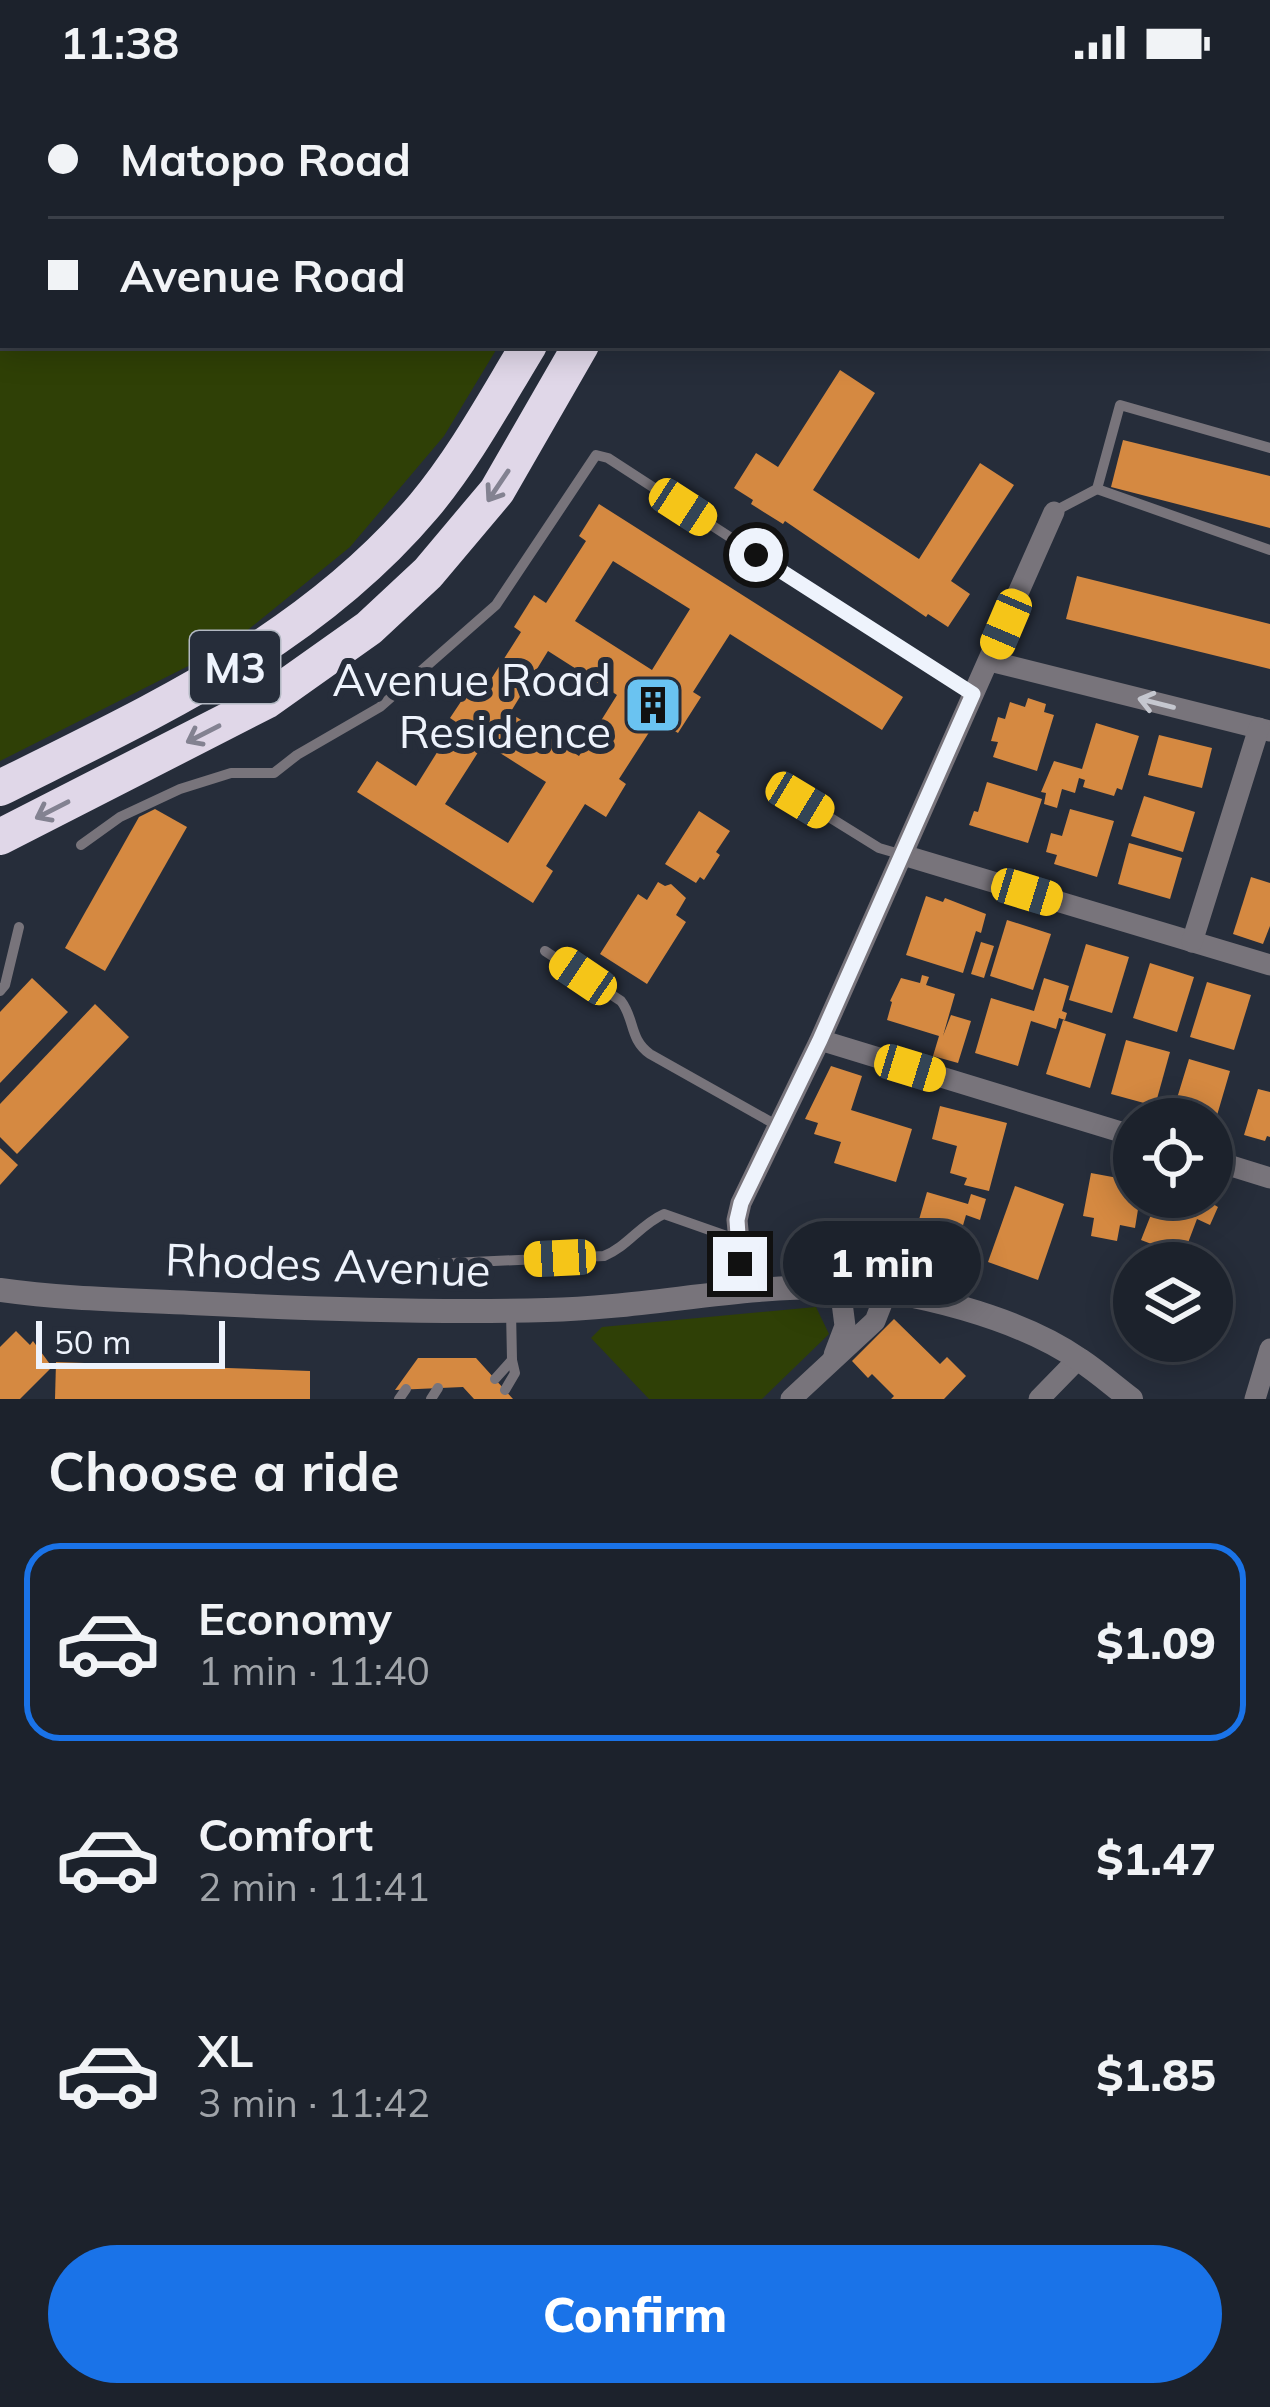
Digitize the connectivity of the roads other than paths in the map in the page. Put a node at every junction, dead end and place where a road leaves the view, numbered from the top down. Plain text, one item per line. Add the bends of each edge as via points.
1 (527, 348) edge
2 (579, 348) edge
3 (600, 348) edge
4 (559, 386) junction
5 (1270, 448) edge
6 (1097, 489) junction
7 (1054, 512) joint
8 (1270, 550) edge
9 (990, 662) junction
10 (973, 694) junction
11 (1264, 730) edge
12 (0, 788) edge
13 (800, 800) dead end
14 (0, 837) edge
15 (81, 845) dead end
16 (903, 855) junction
17 (19, 927) dead end
18 (1192, 942) junction
19 (545, 950) dead end
20 (1270, 965) edge
21 (0, 991) edge
22 (820, 1040) junction
23 (778, 1126) junction
24 (1113, 1130) edge
25 (1233, 1167) edge
26 (1270, 1178) edge
27 (738, 1240) junction
28 (430, 1264) dead end
29 (840, 1287) junction
30 (0, 1290) edge
31 (744, 1292) junction
32 (886, 1293) junction
33 (511, 1311) junction
34 (1270, 1349) edge
35 (1079, 1358) junction
36 (512, 1360) junction
37 (831, 1361) junction
38 (495, 1378) dead end
39 (506, 1390) dead end
40 (791, 1399) edge
41 (1039, 1399) edge
42 (1131, 1399) edge
43 (1256, 1399) edge

1 - 12 highway, M3 via 431,497 304,618 225,673
2 - 4 highway, M3
3 - 4 highway
4 -> 14 highway, M3 via 463,534 334,655 266,701
5 - 6 lane via 1120,405
6 - 7 lane
6 - 8 lane
7 - 9 street
9 - 10 street
11 -> 9 street
10 - 15 lane via 596,455 496,605 380,707 274,773 231,773 180,789
10 - 16 street
11 - 18 street
13 - 16 lane
16 - 18 street
16 - 22 street
17 - 21 lane
18 - 20 street
19 - 23 lane via 621,1001 638,1045
22 - 23 street
22 - 24 street
23 - 27 street via 741,1203
25 - 26 street
27 - 28 lane via 664,1214 604,1256
27 - 31 street
29 - 31 street, Rhodes Avenue
29 - 32 street, Rhodes Avenue
29 - 37 street via 845,1326
30 - 33 street, Rhodes Avenue via 317,1310
31 - 33 street, Rhodes Avenue
32 - 35 street, Rhodes Avenue via 1000,1322
32 - 37 street via 874,1321
33 - 36 lane
34 - 43 street
35 - 41 street
35 - 42 street, Rhodes Avenue
36 - 38 lane
36 - 39 lane
37 - 40 street

